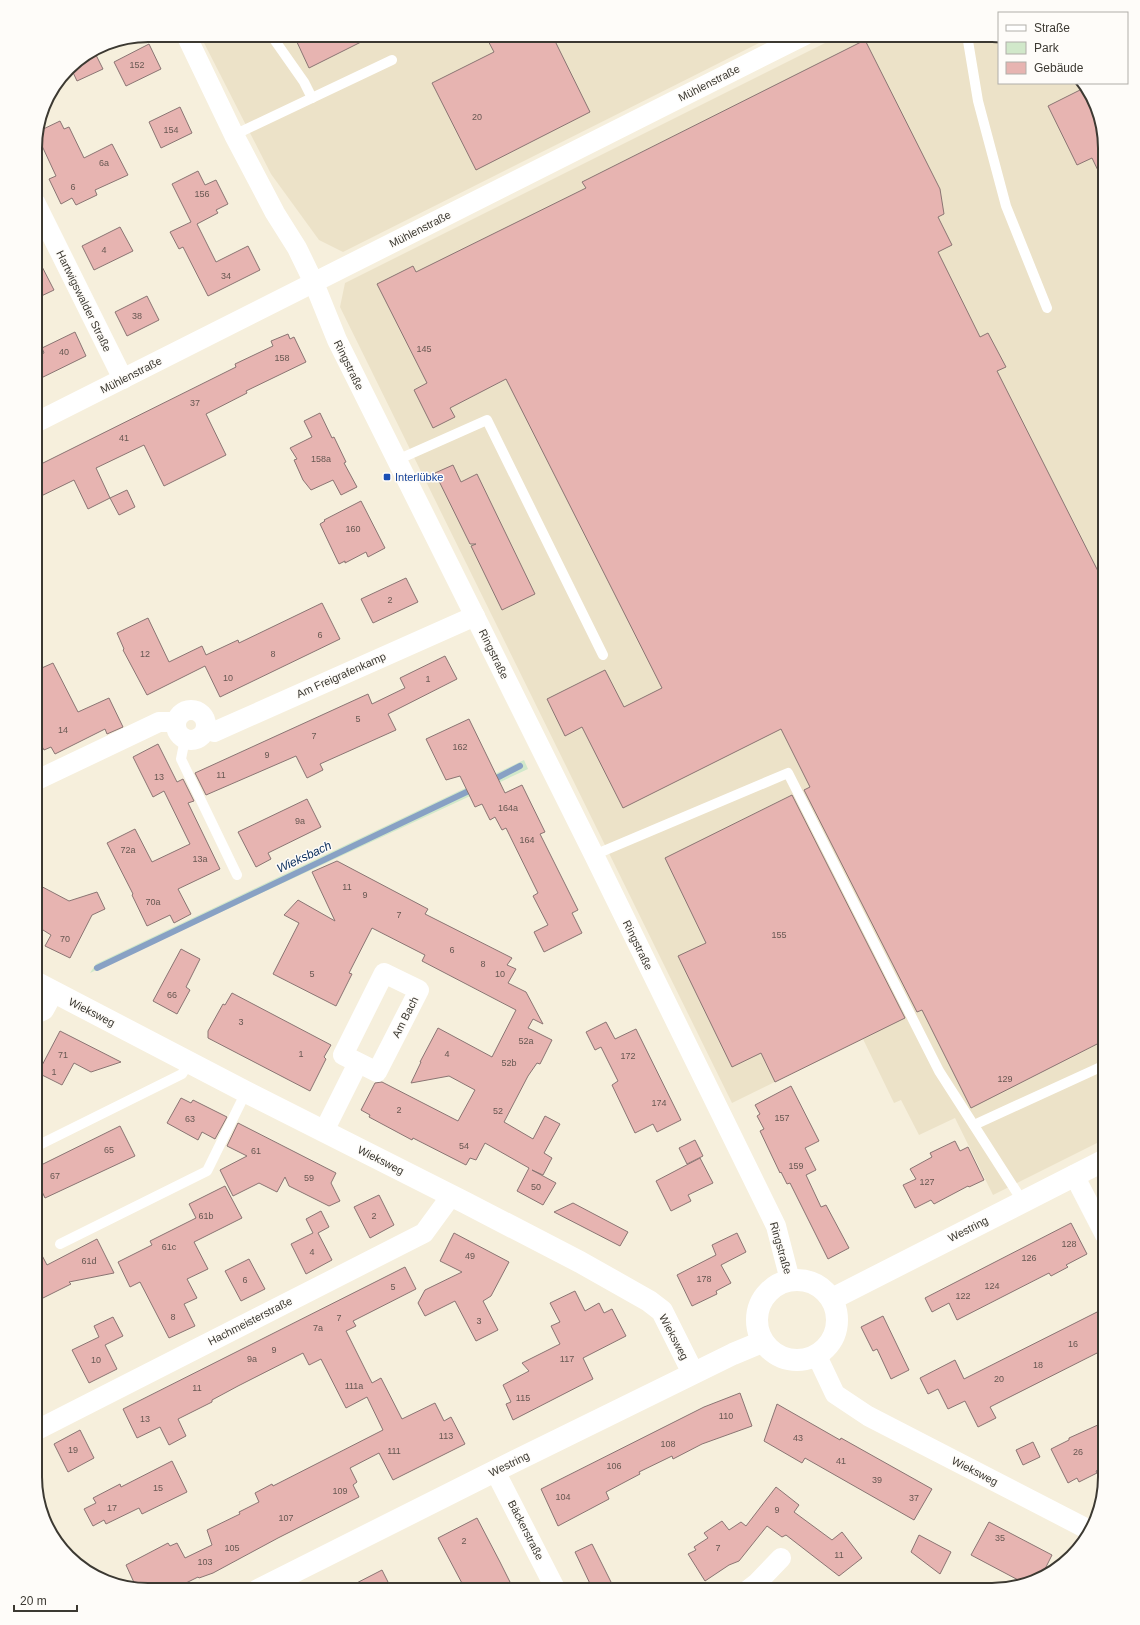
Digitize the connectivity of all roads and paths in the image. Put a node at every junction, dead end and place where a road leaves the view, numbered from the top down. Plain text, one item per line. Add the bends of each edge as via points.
1 (189, 42) edge
2 (276, 42) edge
3 (791, 42) edge
4 (968, 42) edge
5 (392, 60) dead end
6 (312, 98) junction
7 (234, 135) junction
8 (42, 216) edge
9 (314, 283) junction
10 (1047, 308) dead end
11 (123, 379) junction
12 (42, 420) edge
13 (397, 460) junction
14 (475, 616) junction
15 (603, 655) dead end
16 (206, 729) junction
17 (180, 731) junction
18 (42, 778) edge
19 (594, 855) junction
20 (238, 875) dead end
21 (42, 986) edge
22 (54, 992) junction
23 (42, 1011) edge
24 (189, 1063) junction
25 (358, 1063) junction
26 (1098, 1067) edge
27 (246, 1092) junction
28 (974, 1125) junction
29 (324, 1131) junction
30 (42, 1143) edge
31 (1098, 1163) edge
32 (1074, 1175) junction
33 (451, 1196) junction
34 (1023, 1202) junction
35 (1098, 1221) edge
36 (60, 1244) dead end
37 (790, 1280) junction
38 (832, 1299) junction
39 (762, 1342) junction
40 (816, 1356) junction
41 (693, 1373) junction
42 (42, 1427) edge
43 (495, 1471) junction
44 (1085, 1528) edge
45 (781, 1558) dead end
46 (272, 1583) edge
47 (552, 1583) edge
48 (757, 1583) edge

1 - 7 street, Ringstraße
2 - 6 lane
3 - 9 street, Mühlenstraße
4 - 10 lane via 978,101 1006,206
5 - 6 lane
6 - 7 lane
7 - 9 street, Ringstraße
8 - 11 street, Hartwigswalder Straße
9 - 11 street, Mühlenstraße
9 - 13 street, Ringstraße via 337,340
11 - 12 street, Mühlenstraße
13 - 14 street, Ringstraße
13 - 15 lane via 487,420
14 - 16 street, Am Freigrafenkamp via 214,732
14 - 19 street, Ringstraße
16 - 17 street via 198,739 191,740
16 - 17 street via 203,716 191,710 179,716
17 - 18 street via 159,722
17 - 20 lane via 181,759
19 - 28 lane via 788,773 939,1071
19 - 37 street, Ringstraße via 776,1226
21 - 22 main road, Wieksweg
22 - 23 street
22 - 24 main road, Wieksweg
24 - 27 main road, Wieksweg
24 - 30 lane via 182,1074
25 - 25 street, Am Bach via 343,1055 384,973 419,990 377,1072
25 - 29 street
26 - 28 lane
27 - 29 main road, Wieksweg
27 - 36 lane via 207,1171
28 - 34 lane
29 - 33 main road, Wieksweg
31 - 32 main road, Westring
32 - 34 main road, Westring
32 - 35 street
33 - 41 main road, Wieksweg via 580,1262 649,1301 662,1311
33 - 42 street, Hachmeisterstraße via 424,1233
34 - 38 main road, Westring
37 - 38 main road via 806,1280 821,1287
37 - 39 main road via 775,1285 763,1296 757,1311 756,1326
38 - 40 main road via 837,1315 836,1331 828,1346
39 - 40 main road via 772,1352 786,1359 800,1360
39 - 41 main road, Westring
40 - 44 street, Wieksweg via 835,1394 868,1416
41 - 43 main road, Westring
43 - 46 main road, Westring
43 - 47 street, Bäckerstraße
45 - 48 street

